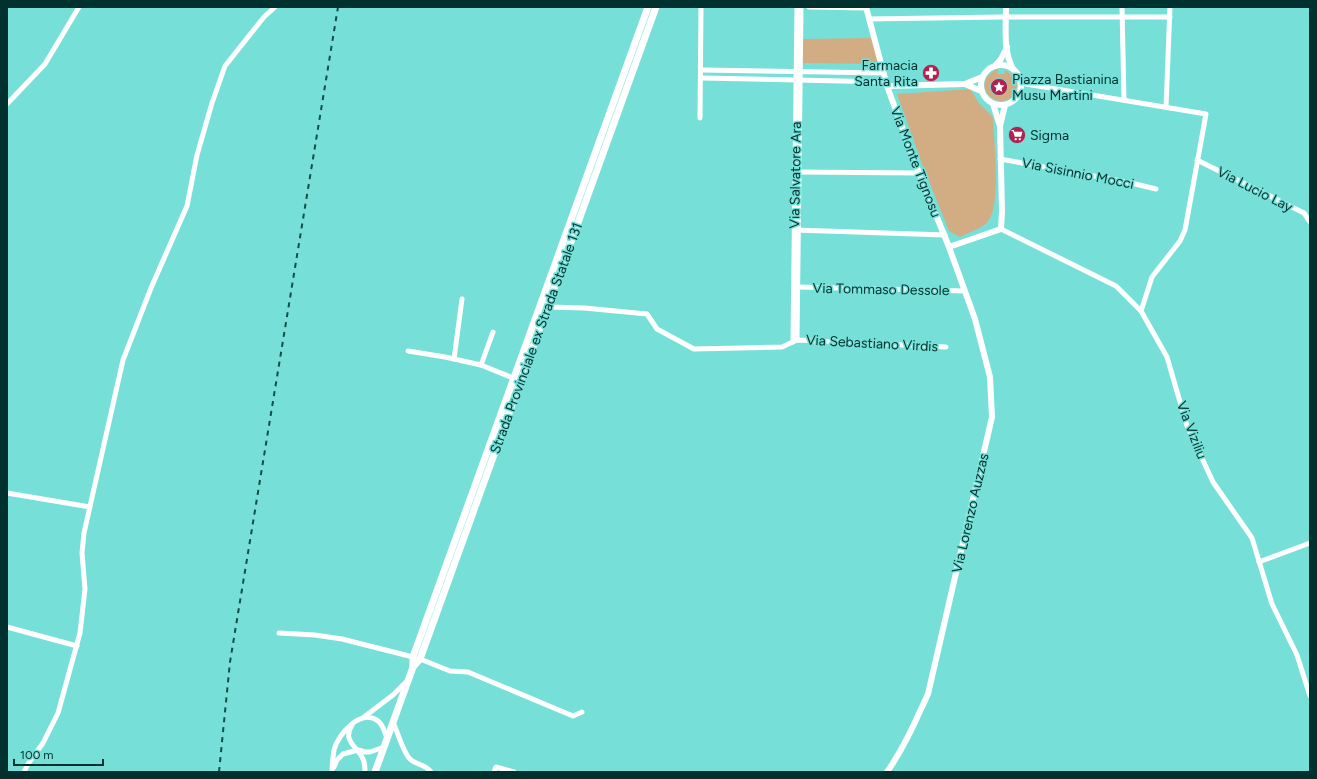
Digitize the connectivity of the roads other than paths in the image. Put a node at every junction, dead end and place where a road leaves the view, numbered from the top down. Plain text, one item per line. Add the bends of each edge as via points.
1 (79, 7) edge
2 (275, 7) edge
3 (648, 7) edge
4 (656, 7) edge
5 (701, 7) edge
6 (797, 7) edge
7 (801, 7) edge
8 (809, 7) edge
9 (1006, 7) edge
10 (1122, 7) edge
11 (1170, 7) edge
12 (866, 8) edge
13 (1006, 17) junction
14 (1122, 17) junction
15 (1170, 17) junction
16 (869, 19) junction
17 (1007, 47) junction
18 (995, 66) junction
19 (701, 70) junction
20 (1013, 70) junction
21 (798, 72) junction
22 (884, 74) junction
23 (982, 77) junction
24 (701, 78) junction
25 (798, 80) junction
26 (1020, 83) junction
27 (887, 84) junction
28 (964, 84) junction
29 (981, 91) junction
30 (1124, 100) junction
31 (7, 104) edge
32 (993, 104) junction
33 (1005, 105) junction
34 (1166, 107) junction
35 (700, 118) dead end
36 (1000, 126) junction
37 (1000, 159) junction
38 (1197, 160) junction
39 (797, 172) junction
40 (919, 173) junction
41 (1156, 189) dead end
42 (1310, 222) edge
43 (1001, 229) junction
44 (796, 230) junction
45 (945, 235) junction
46 (949, 247) junction
47 (798, 287) junction
48 (965, 291) junction
49 (462, 299) dead end
50 (547, 307) junction
51 (1141, 311) junction
52 (493, 332) dead end
53 (795, 341) junction
54 (946, 347) dead end
55 (408, 351) dead end
56 (454, 359) junction
57 (481, 365) junction
58 (514, 378) junction
59 (7, 493) edge
60 (90, 507) junction
61 (1310, 543) edge
62 (1259, 562) junction
63 (7, 627) edge
64 (279, 634) dead end
65 (76, 646) junction
66 (416, 658) junction
67 (409, 679) junction
68 (1310, 696) edge
69 (582, 712) dead end
70 (364, 718) junction
71 (393, 722) junction
72 (353, 724) junction
73 (387, 738) junction
74 (384, 747) junction
75 (358, 750) junction
76 (332, 771) edge
77 (24, 772) edge
78 (365, 772) edge
79 (375, 772) edge
80 (431, 772) edge
81 (494, 772) edge
82 (514, 772) edge
83 (887, 772) edge

1 - 31 street via 45,64
2 - 60 street via 225,66 197,155 187,206 123,360
3 - 58 main road, Strada Provinciale ex Strada Statale 131
4 - 50 main road, Strada Provinciale ex Strada Statale 131
5 - 19 street
6 - 21 street, Via Salvatore Ara
7 - 21 street, Via Salvatore Ara
8 - 12 street
9 - 13 street
10 - 14 street
11 - 15 street
12 - 16 street, Via Monte Tignosu
13 - 14 street
13 - 16 street
13 - 17 street
14 - 15 street
14 - 30 street
15 - 34 street
16 - 22 street, Via Monte Tignosu
17 - 18 street
17 - 20 street via 1008,61
18 - 20 street via 1005,66
18 - 23 street
19 - 21 street
19 - 24 street
20 - 26 street
21 - 22 street
21 - 25 street, Via Salvatore Ara
22 - 27 street, Via Monte Tignosu
23 - 28 street
23 - 29 street
24 - 25 street
24 - 35 street
25 - 27 street
25 - 39 street, Via Salvatore Ara
26 - 30 street
26 - 33 street via 1015,99
27 - 28 street
27 - 40 street, Via Monte Tignosu
28 - 29 street
29 - 32 street
30 - 34 street
32 - 33 street
32 - 36 street
33 - 36 street
34 - 38 street via 1206,114
36 - 37 street
37 - 41 street, Via Sisinnio Mocci
37 - 43 street
38 - 42 street, Via Lucio Lay via 1304,213
38 - 51 street via 1185,230 1180,241 1152,277
39 - 40 street
39 - 44 street, Via Salvatore Ara
40 - 45 street, Via Monte Tignosu
43 - 46 street
43 - 51 street, Via Viziliu via 1116,286
44 - 45 street
44 - 47 street, Via Salvatore Ara
44 - 53 street, Via Salvatore Ara
45 - 46 street, Via Monte Tignosu
46 - 48 street, Via Lorenzo Auzzas
47 - 48 street, Via Tommaso Dessole
47 - 53 street, Via Salvatore Ara
48 - 83 street, Via Lorenzo Auzzas via 990,377 992,417 928,694 914,725
49 - 56 street
50 - 53 street, Via Sebastiano Virdis via 647,314 657,329 694,348 782,347
50 - 66 main road, Strada Provinciale ex Strada Statale 131
51 - 62 street, Via Viziliu via 1167,357 1187,426 1213,482 1252,538
52 - 57 street
53 - 54 street, Via Sebastiano Virdis
55 - 56 street
56 - 57 street
57 - 58 street
58 - 66 main road, Strada Provinciale ex Strada Statale 131
59 - 60 street
60 - 65 street via 84,533 82,553 85,589
61 - 62 street
62 - 68 street, Via Viziliu via 1272,604 1297,655
63 - 65 street
64 - 66 street via 342,639
65 - 77 street via 58,713 44,743
66 - 67 main road, Strada Provinciale ex Strada Statale 131
66 - 69 street via 450,671 468,672 573,716
67 - 70 street
67 - 71 main road, Strada Provinciale ex Strada Statale 131
70 - 72 street
70 - 73 street via 377,721
71 - 73 main road, Strada Provinciale ex Strada Statale 131
71 - 80 street via 410,760 428,767
72 - 75 street via 350,739
72 - 76 street via 346,729 334,749
73 - 74 main road, Strada Provinciale ex Strada Statale 131
74 - 75 street via 370,752
74 - 79 main road, Strada Provinciale ex Strada Statale 131
75 - 76 street via 343,754
75 - 78 street
81 - 82 street via 496,767

